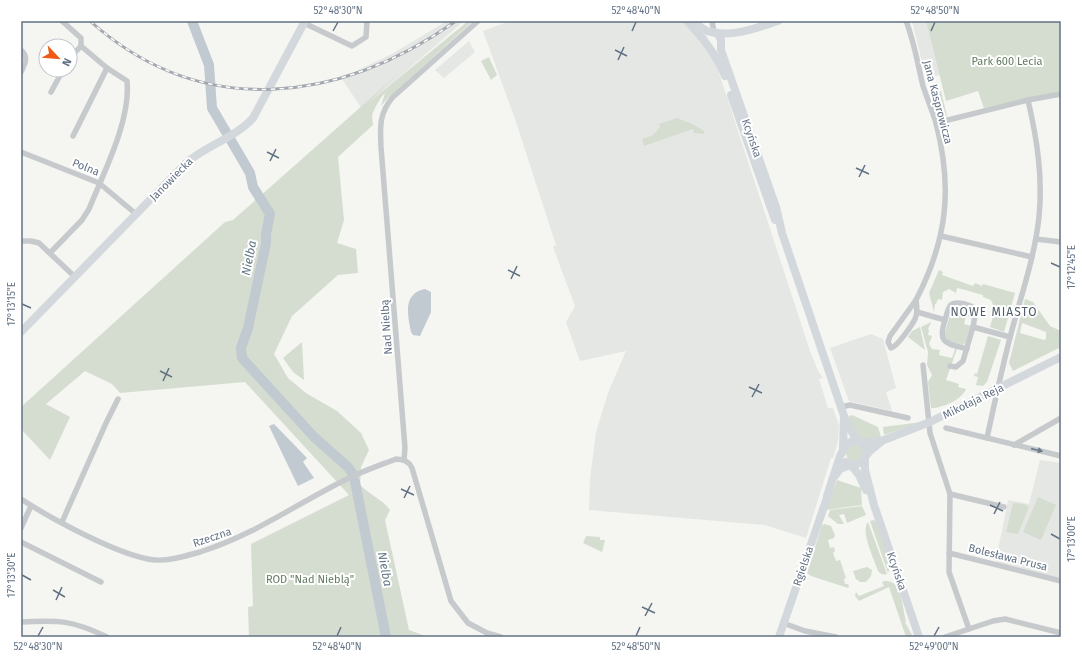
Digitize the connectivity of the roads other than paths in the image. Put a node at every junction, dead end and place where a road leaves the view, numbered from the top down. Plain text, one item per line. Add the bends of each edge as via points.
1 (62, 21) edge
2 (367, 21) edge
3 (478, 21) edge
4 (687, 21) edge
5 (691, 21) edge
6 (708, 21) edge
7 (712, 21) edge
8 (778, 21) edge
9 (304, 22) edge
10 (906, 22) edge
11 (700, 26) junction
12 (744, 32) junction
13 (714, 33) junction
14 (705, 40) junction
15 (720, 44) junction
16 (81, 46) junction
17 (710, 48) junction
18 (78, 49) edge
19 (21, 50) edge
20 (107, 68) junction
21 (21, 72) edge
22 (59, 78) edge
23 (52, 92) dead end
24 (1061, 94) edge
25 (1028, 100) junction
26 (936, 123) junction
27 (73, 136) dead end
28 (21, 152) edge
29 (99, 183) junction
30 (136, 214) junction
31 (782, 233) junction
32 (941, 236) junction
33 (1036, 239) junction
34 (21, 241) edge
35 (1061, 242) edge
36 (50, 253) junction
37 (1032, 257) junction
38 (74, 277) junction
39 (916, 300) junction
40 (917, 312) junction
41 (945, 320) junction
42 (973, 327) junction
43 (21, 332) edge
44 (1010, 337) junction
45 (967, 349) junction
46 (1061, 357) edge
47 (923, 366) dead end
48 (950, 366) dead end
49 (998, 389) junction
50 (118, 399) dead end
51 (841, 407) junction
52 (844, 416) junction
53 (908, 418) dead end
54 (1061, 418) edge
55 (930, 422) junction
56 (946, 428) dead end
57 (987, 438) junction
58 (884, 440) junction
59 (860, 442) junction
60 (1014, 445) junction
61 (842, 450) junction
62 (866, 456) junction
63 (1061, 456) edge
64 (404, 460) junction
65 (851, 465) junction
66 (950, 494) junction
67 (827, 496) junction
68 (21, 498) edge
69 (874, 505) junction
70 (31, 506) junction
71 (1004, 507) dead end
72 (62, 522) junction
73 (21, 528) edge
74 (21, 542) edge
75 (949, 553) junction
76 (1061, 581) edge
77 (101, 582) dead end
78 (21, 622) edge
79 (783, 623) junction
80 (969, 629) junction
81 (1061, 633) edge
82 (107, 637) edge
83 (501, 637) edge
84 (779, 637) edge
85 (836, 637) edge
86 (919, 637) edge
87 (945, 637) edge

1 - 16 street via 81,38
2 - 9 street via 366,37 352,46
3 - 64 street, Nad Nielbą via 394,97 384,109 381,121
4 - 14 street
5 - 11 street
6 - 11 street
7 - 13 street
8 - 12 street
9 - 30 street, Janowiecka via 250,122 192,158
10 - 26 street, Jana Kasprowicza
11 - 13 street
12 - 13 street
12 - 15 street
13 - 14 street via 708,34
13 - 15 street via 721,38
14 - 17 street
15 - 17 street
15 - 31 street, Kcyńska via 776,207
16 - 18 street
16 - 20 street
17 - 31 street, Kcyńska via 725,77 770,209
19 - 21 street via 26,60
20 - 27 street
20 - 29 street via 128,81 128,93 123,122
22 - 23 street
24 - 25 street
25 - 26 street
25 - 33 street via 1038,147 1040,171 1040,208
26 - 32 street, Jana Kasprowicza via 945,186
28 - 29 street, Polna
29 - 30 street, Polna
29 - 36 street via 85,216
30 - 38 street, Janowiecka
31 - 51 street, Kcyńska
32 - 37 street
32 - 39 street, Jana Kasprowicza via 934,262
33 - 35 street
33 - 37 street
34 - 36 street via 37,242
36 - 38 street
37 - 44 street
38 - 43 street, Janowiecka
39 - 40 street
39 - 40 street, Jana Kasprowicza via 890,336 890,346 893,348 897,345
40 - 41 street
41 - 42 street via 949,307 957,302 972,306 976,310
41 - 45 street via 942,340
42 - 44 street
42 - 45 street
44 - 49 street
45 - 48 street via 960,365
46 - 49 street, Mikołaja Reja
47 - 55 street
49 - 55 street, Mikołaja Reja
49 - 57 street
50 - 72 street
51 - 52 street, Kcyńska
51 - 53 street via 850,405
52 - 59 street, Kcyńska via 855,438
52 - 61 street, Kcyńska
54 - 60 street
55 - 58 street, Mikołaja Reja
55 - 66 street via 933,443
56 - 57 street
57 - 60 street
58 - 59 street, Mikołaja Reja
58 - 62 street, Mikołaja Reja
59 - 61 street via 850,441
59 - 62 street via 865,448
60 -> 63 street
61 - 65 street via 844,460
61 - 67 street, Rgielska
62 - 65 street via 860,464
62 - 69 street, Kcyńska via 865,470
64 - 72 street, Rzeczna via 396,459 344,480 267,525 240,537 175,558 154,560 133,555
64 - 83 street via 412,468 451,601 468,623
65 - 67 street, Rgielska via 840,469
65 - 69 street, Kcyńska via 859,474
66 - 71 street
66 - 75 street via 952,514
67 - 79 street, Rgielska
68 - 70 street, Rzeczna
69 - 86 street, Kcyńska
70 - 72 street, Rzeczna
70 - 73 street
74 - 77 street
75 - 76 street, Bolesława Prusa
75 - 80 street via 951,580
78 - 82 street via 61,620
79 - 84 street, Rgielska
79 - 85 street via 805,631
80 - 81 street via 1005,619
80 - 87 street

